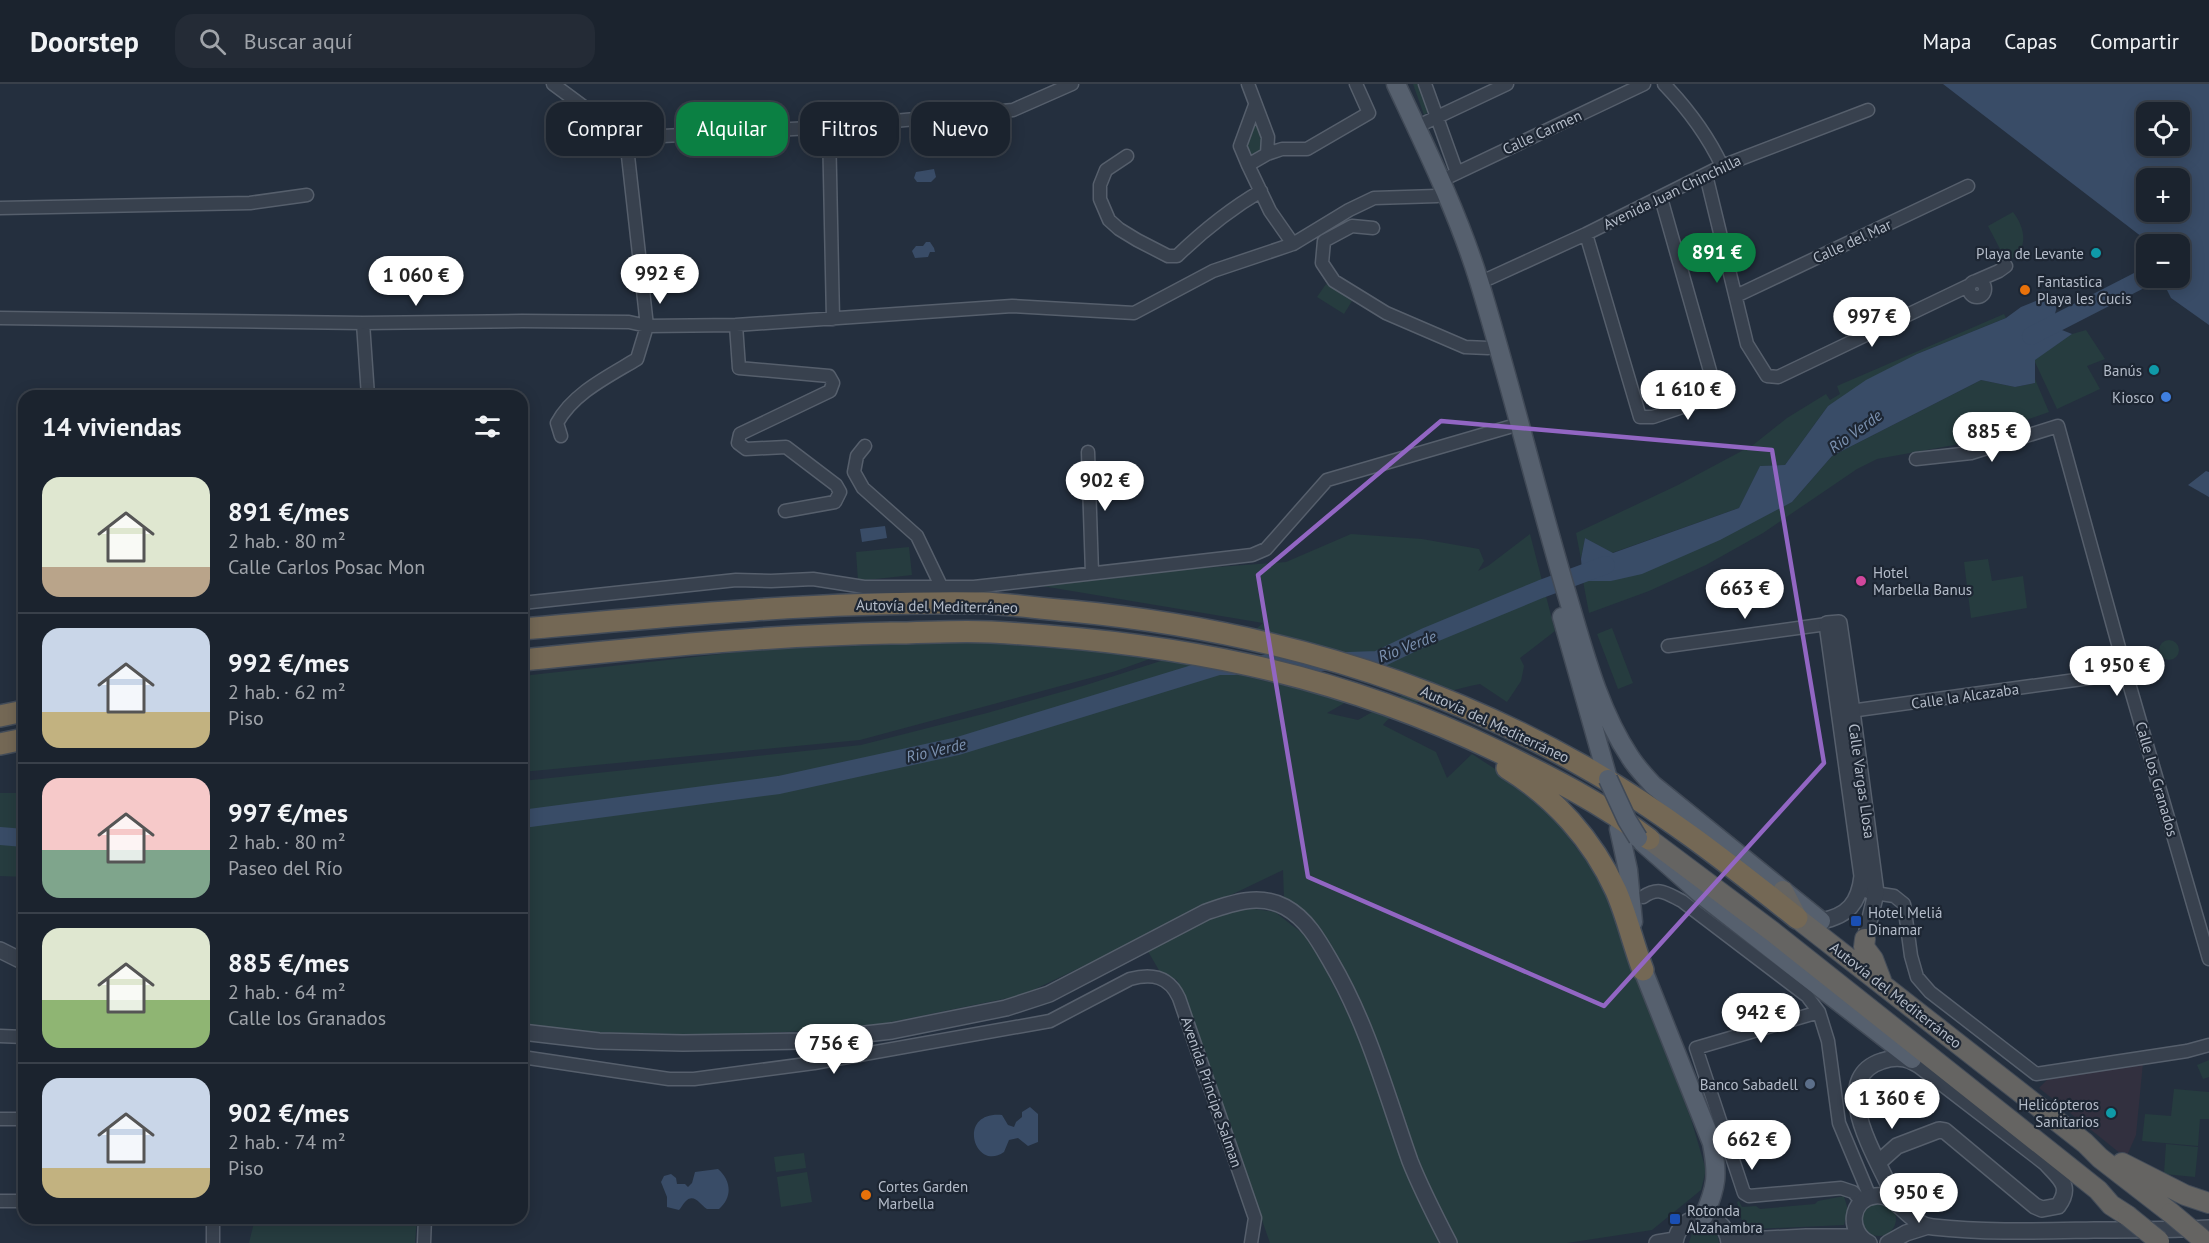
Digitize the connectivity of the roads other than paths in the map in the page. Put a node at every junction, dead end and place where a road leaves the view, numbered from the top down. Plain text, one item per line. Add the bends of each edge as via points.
1 (553, 84) edge
2 (1072, 84) edge
3 (1248, 84) edge
4 (1356, 84) edge
5 (1384, 84) edge
6 (1396, 84) edge
7 (1425, 84) edge
8 (1507, 84) edge
9 (1644, 84) edge
10 (1664, 84) edge
11 (577, 102) edge
12 (1255, 105) junction
13 (1868, 110) dead end
14 (1437, 118) junction
15 (899, 120) edge
16 (1416, 127) junction
17 (800, 129) edge
18 (664, 136) edge
19 (1268, 154) junction
20 (628, 156) edge
21 (830, 156) edge
22 (1127, 156) dead end
23 (1248, 165) junction
24 (1722, 166) junction
25 (1457, 172) junction
26 (1706, 175) junction
27 (1968, 186) dead end
28 (1438, 188) junction
29 (1261, 191) junction
30 (307, 195) dead end
31 (1661, 198) junction
32 (0, 208) edge
33 (1372, 228) dead end
34 (1586, 234) junction
35 (1293, 244) junction
36 (2006, 266) dead end
37 (1479, 281) junction
38 (1736, 296) junction
39 (0, 318) edge
40 (833, 319) junction
41 (363, 323) junction
42 (736, 325) junction
43 (647, 326) junction
44 (1488, 348) junction
45 (368, 390) edge
46 (1509, 428) junction
47 (561, 436) dead end
48 (865, 446) dead end
49 (1088, 452) dead end
50 (1916, 459) dead end
51 (785, 511) dead end
52 (1540, 521) junction
53 (1092, 573) junction
54 (942, 588) junction
55 (528, 602) edge
56 (1833, 624) joint
57 (528, 628) edge
58 (1572, 630) junction
59 (1668, 646) dead end
60 (528, 659) edge
61 (2126, 673) junction
62 (18, 712) edge
63 (1846, 712) junction
64 (0, 716) edge
65 (1466, 736) junction
66 (18, 741) edge
67 (0, 744) edge
68 (1606, 771) junction
69 (1644, 838) junction
70 (1865, 848) junction
71 (1861, 890) junction
72 (1782, 891) joint
73 (1876, 893) junction
74 (1643, 897) dead end
75 (1816, 920) junction
76 (1865, 939) joint
77 (0, 950) edge
78 (18, 959) edge
79 (2209, 959) edge
80 (1643, 970) junction
81 (1882, 983) junction
82 (1819, 1012) junction
83 (528, 1033) edge
84 (0, 1036) edge
85 (18, 1037) edge
86 (2209, 1045) edge
87 (528, 1058) edge
88 (1912, 1059) junction
89 (0, 1119) edge
90 (18, 1119) edge
91 (2085, 1143) junction
92 (1879, 1162) junction
93 (2046, 1163) junction
94 (1866, 1200) junction
95 (0, 1201) edge
96 (18, 1202) edge
97 (2209, 1203) edge
98 (1897, 1204) junction
99 (2111, 1204) junction
100 (1704, 1216) junction
101 (1854, 1219) junction
102 (213, 1224) edge
103 (425, 1224) edge
104 (1925, 1227) junction
105 (1827, 1236) junction
106 (2206, 1237) edge
107 (1892, 1240) edge
108 (1863, 1241) edge
109 (1675, 1242) edge
110 (1729, 1242) edge
111 (2160, 1242) edge
112 (213, 1243) edge
113 (424, 1243) edge
114 (1251, 1243) edge
115 (1449, 1243) edge
116 (1657, 1243) edge

1 - 11 street
2 - 15 street via 1012,110
3 - 12 street
4 - 19 street via 1369,113 1307,149 1282,149
5 - 28 main road
6 - 16 main road
7 - 14 street
8 - 14 street
9 - 25 street, Calle Carmen
10 - 24 street via 1700,126
12 - 19 street via 1268,137
12 - 23 street via 1240,146
13 - 24 street, Avenida Juan Chinchilla
14 - 16 street
14 - 25 street
16 - 28 main road
17 - 18 street
19 - 23 street
20 - 43 street
21 - 40 street
22 - 29 street via 1106,170 1100,199 1109,220 1119,230 1168,256 1177,256 1199,234
23 - 29 street
24 - 26 street, Avenida Juan Chinchilla
25 - 28 street, Calle Carmen
26 - 31 street, Avenida Juan Chinchilla
26 - 38 street
27 - 38 street, Calle del Mar
28 - 35 street via 1374,198
28 - 37 main road via 1466,242
28 - 44 main road
29 - 35 street
30 - 32 street via 250,203
31 - 34 street, Avenida Juan Chinchilla
31 - 34 street via 1714,385 1709,398 1653,417 1640,417
33 - 44 street via 1352,226 1324,241 1322,263 1334,281 1386,313 1466,347
34 - 37 street, Avenida Juan Chinchilla
35 - 40 street via 1213,271 1134,313 1012,306
36 - 38 street via 1778,377 1767,376 1747,344
37 - 52 main road
39 - 41 street
40 - 42 street
41 - 43 street via 593,321
41 - 45 street
42 - 43 street
42 - 51 street via 739,368 829,376 833,383 830,391 740,434 738,443 746,449 786,447 836,484 840,492 835,502
43 - 47 street via 637,359 565,408 557,423
44 - 46 main road
46 - 52 main road
46 - 53 street via 1327,480 1266,549 1252,555
48 - 54 street via 856,456 854,472 863,488 917,536
49 - 53 street
50 - 61 street, Calle los Granados via 1971,453 2058,426
52 - 58 main road
53 - 54 street
54 - 55 street via 864,587 813,579 736,580
56 - 59 street
56 - 63 street, Calle Vargas Llosa
57 - 75 highway, Autovía del Mediterráneo via 737,609 976,603 1128,617 1247,637 1387,677 1544,745 1621,788
58 - 68 main road
58 - 72 main road via 1630,759 1668,798
60 - 65 highway, Autovía del Mediterráneo via 742,639 852,634 989,632 1138,644 1203,654 1339,687
61 - 63 street, Calle la Alcazaba
61 - 79 street, Calle los Granados
62 - 64 highway
63 - 70 street, Calle Vargas Llosa
65 - 69 highway, Autovía del Mediterráneo via 1574,790 1619,816
65 - 80 highway via 1541,792 1586,840 1616,891
66 - 67 highway
68 - 69 main road, bridge via 1627,820
68 - 80 main road via 1628,870 1635,939
69 - 88 main road via 1662,862 1702,896
69 - 99 highway, Autovía del Mediterráneo via 1782,939
70 - 71 street, Calle Vargas Llosa
70 - 73 street, Calle Vargas Llosa
71 - 73 street
71 - 75 street via 1853,906
72 - 75 highway
73 - 76 street, Calle Vargas Llosa
73 - 86 street via 1894,896 1904,904 1914,967 1930,992 2036,1074
74 - 82 street via 1652,891 1663,891 1682,902 1807,996
75 - 81 highway, Autovía del Mediterráneo
76 - 81 highway via 1864,947
77 - 78 street
80 - 100 main road via 1712,1143 1715,1190
81 - 91 highway, Autovía del Mediterráneo
82 - 94 street via 1828,1041 1839,1124
82 - 94 street via 1696,1048 1744,1193 1749,1196 1841,1188
83 - 115 street via 599,1041 683,1043 803,1041 892,1031 1006,1008 1049,994 1206,912 1230,903 1267,900 1298,915 1340,977 1375,1055 1418,1179
84 - 85 street
87 - 114 street, Avenida Príncipe Salman via 669,1079 694,1079 814,1063 1050,1021 1130,979 1163,979 1174,987 1179,998 1255,1218
88 - 92 street via 1892,1058 1875,1063 1863,1073 1858,1084 1857,1113
88 - 93 street
89 - 90 street
91 - 97 highway via 2147,1178
91 - 106 highway, Autovía del Mediterráneo, bridge via 2171,1214
92 - 93 street via 1897,1146 1939,1130 1951,1134 2042,1209 2058,1206 2065,1194 2061,1180
92 - 98 street
93 - 99 highway via 2094,1197
94 - 98 street via 1880,1196
94 - 101 street
95 - 96 street
98 - 104 street
98 - 107 street via 1903,1223
99 - 111 highway, Autovía del Mediterráneo, bridge
100 - 109 street via 1694,1217 1678,1230
100 - 110 street via 1724,1227
101 - 105 street via 1846,1230
101 - 108 street
102 - 112 street
103 - 113 street
104 - 106 street
104 - 107 street
105 - 108 street
105 - 110 street
109 - 116 street

